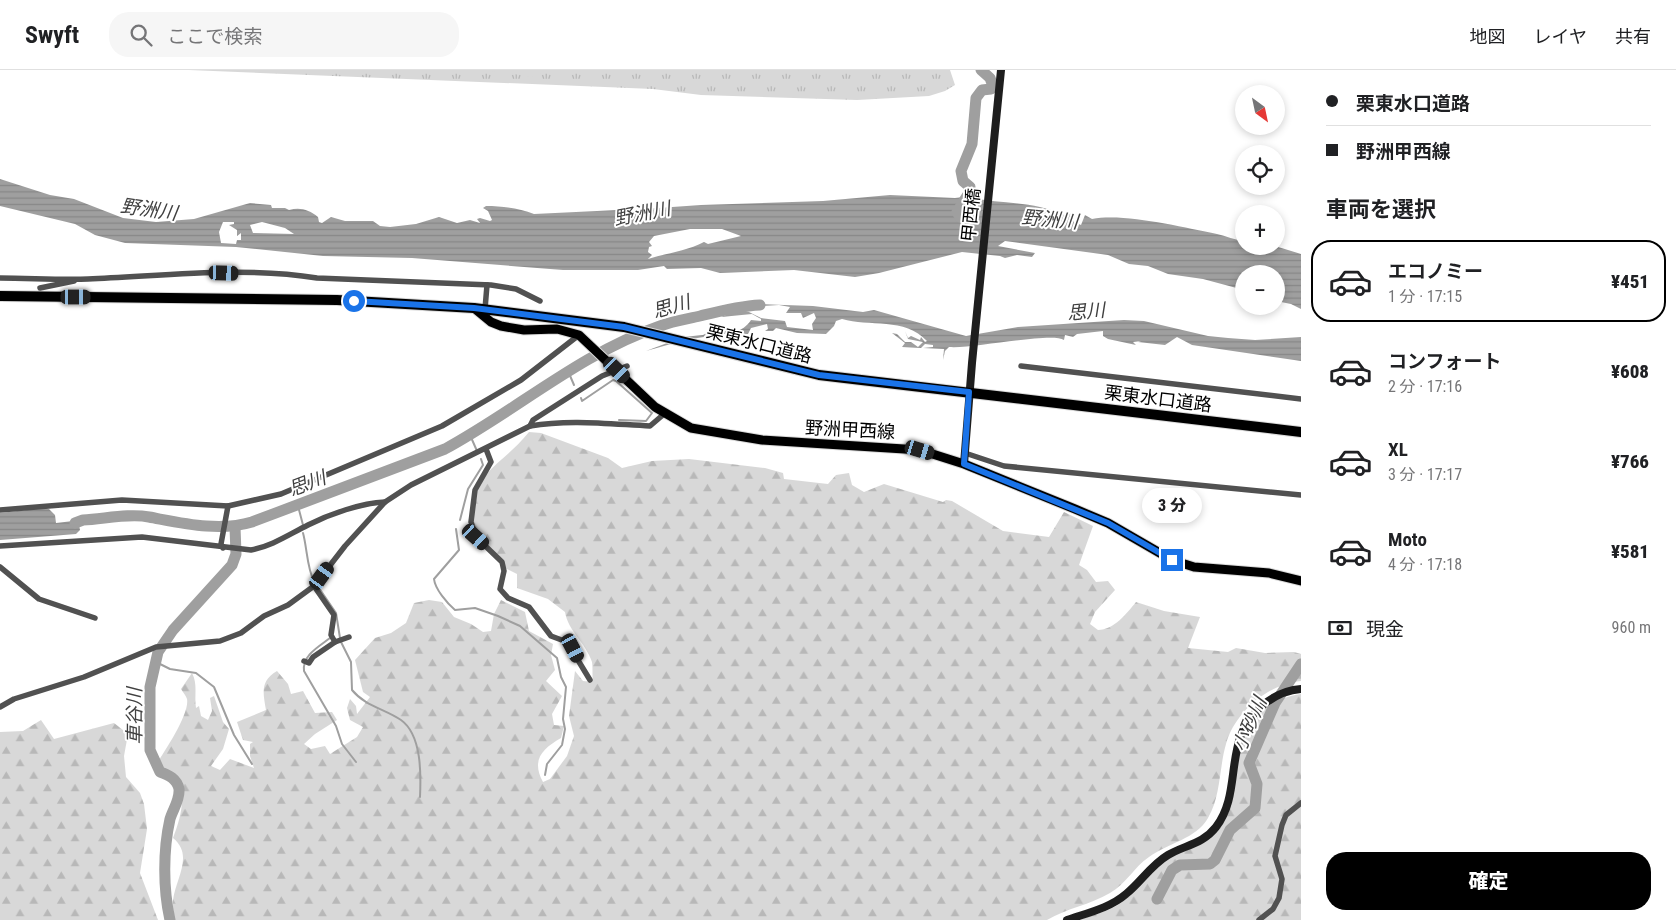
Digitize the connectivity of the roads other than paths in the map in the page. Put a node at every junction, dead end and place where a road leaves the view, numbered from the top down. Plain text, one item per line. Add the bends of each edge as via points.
1 (1001, 70) edge
2 (0, 278) edge
3 (86, 279) junction
4 (487, 285) junction
5 (40, 288) dead end
6 (0, 296) edge
7 (540, 301) dead end
8 (479, 308) junction
9 (580, 336) junction
10 (627, 366) dead end
11 (1021, 366) dead end
12 (616, 369) junction
13 (969, 392) junction
14 (1301, 399) edge
15 (664, 414) junction
16 (530, 426) junction
17 (1301, 432) edge
18 (486, 449) junction
19 (965, 453) junction
20 (964, 464) junction
21 (995, 464) junction
22 (989, 474) junction
23 (1301, 495) edge
24 (385, 502) junction
25 (228, 507) junction
26 (0, 510) edge
27 (0, 546) edge
28 (222, 546) junction
29 (0, 567) edge
30 (1301, 581) edge
31 (314, 586) junction
32 (95, 618) dead end
33 (306, 662) dead end
34 (590, 680) dead end
35 (1297, 690) edge
36 (0, 707) edge
37 (1301, 802) edge
38 (1067, 920) edge
39 (1259, 920) edge

1 - 13 street, 甲西橋
2 - 3 street
3 - 4 street via 200,272
3 - 5 street
4 - 7 street via 516,290
4 - 8 street
6 - 8 highway, 栗東水口道路 via 337,300
8 - 9 main road via 491,322 502,326 524,330 567,330
8 - 13 highway, 栗東水口道路 via 605,324 819,375
9 - 12 main road, 野洲甲西線
9 - 25 street via 521,380 442,426 281,494
10 - 12 street
11 - 14 street
12 - 15 main road, 野洲甲西線
12 - 16 street via 572,394 533,420
13 - 17 highway, 栗東水口道路
13 - 19 street, 甲西橋
15 - 16 street via 650,426 588,423
15 - 20 main road, 野洲甲西線 via 691,428 719,434 920,450
16 - 18 street
18 - 24 street
18 - 34 street via 491,462 475,490 471,522 476,537 502,562 504,571 500,589 503,595 529,607 551,636 567,642
19 - 20 street, 甲西橋
19 - 21 street
20 - 22 main road, 野洲甲西線
21 - 22 street
21 - 23 street
22 - 30 main road, 野洲甲西線 via 1108,523 1172,560 1194,567 1269,573
24 - 28 street via 373,502 321,520 265,548 237,550
24 - 31 street
25 - 26 street via 122,500
25 - 28 street
27 - 28 street via 142,537
29 - 32 street via 39,599
31 - 33 street via 334,615 338,639
31 - 36 street via 231,638 156,647
35 - 38 street via 1269,700 1253,714 1241,732 1225,810 1211,834 1160,860 1119,900
37 - 39 street via 1286,815 1282,825 1275,856 1282,879 1278,898 1273,909

